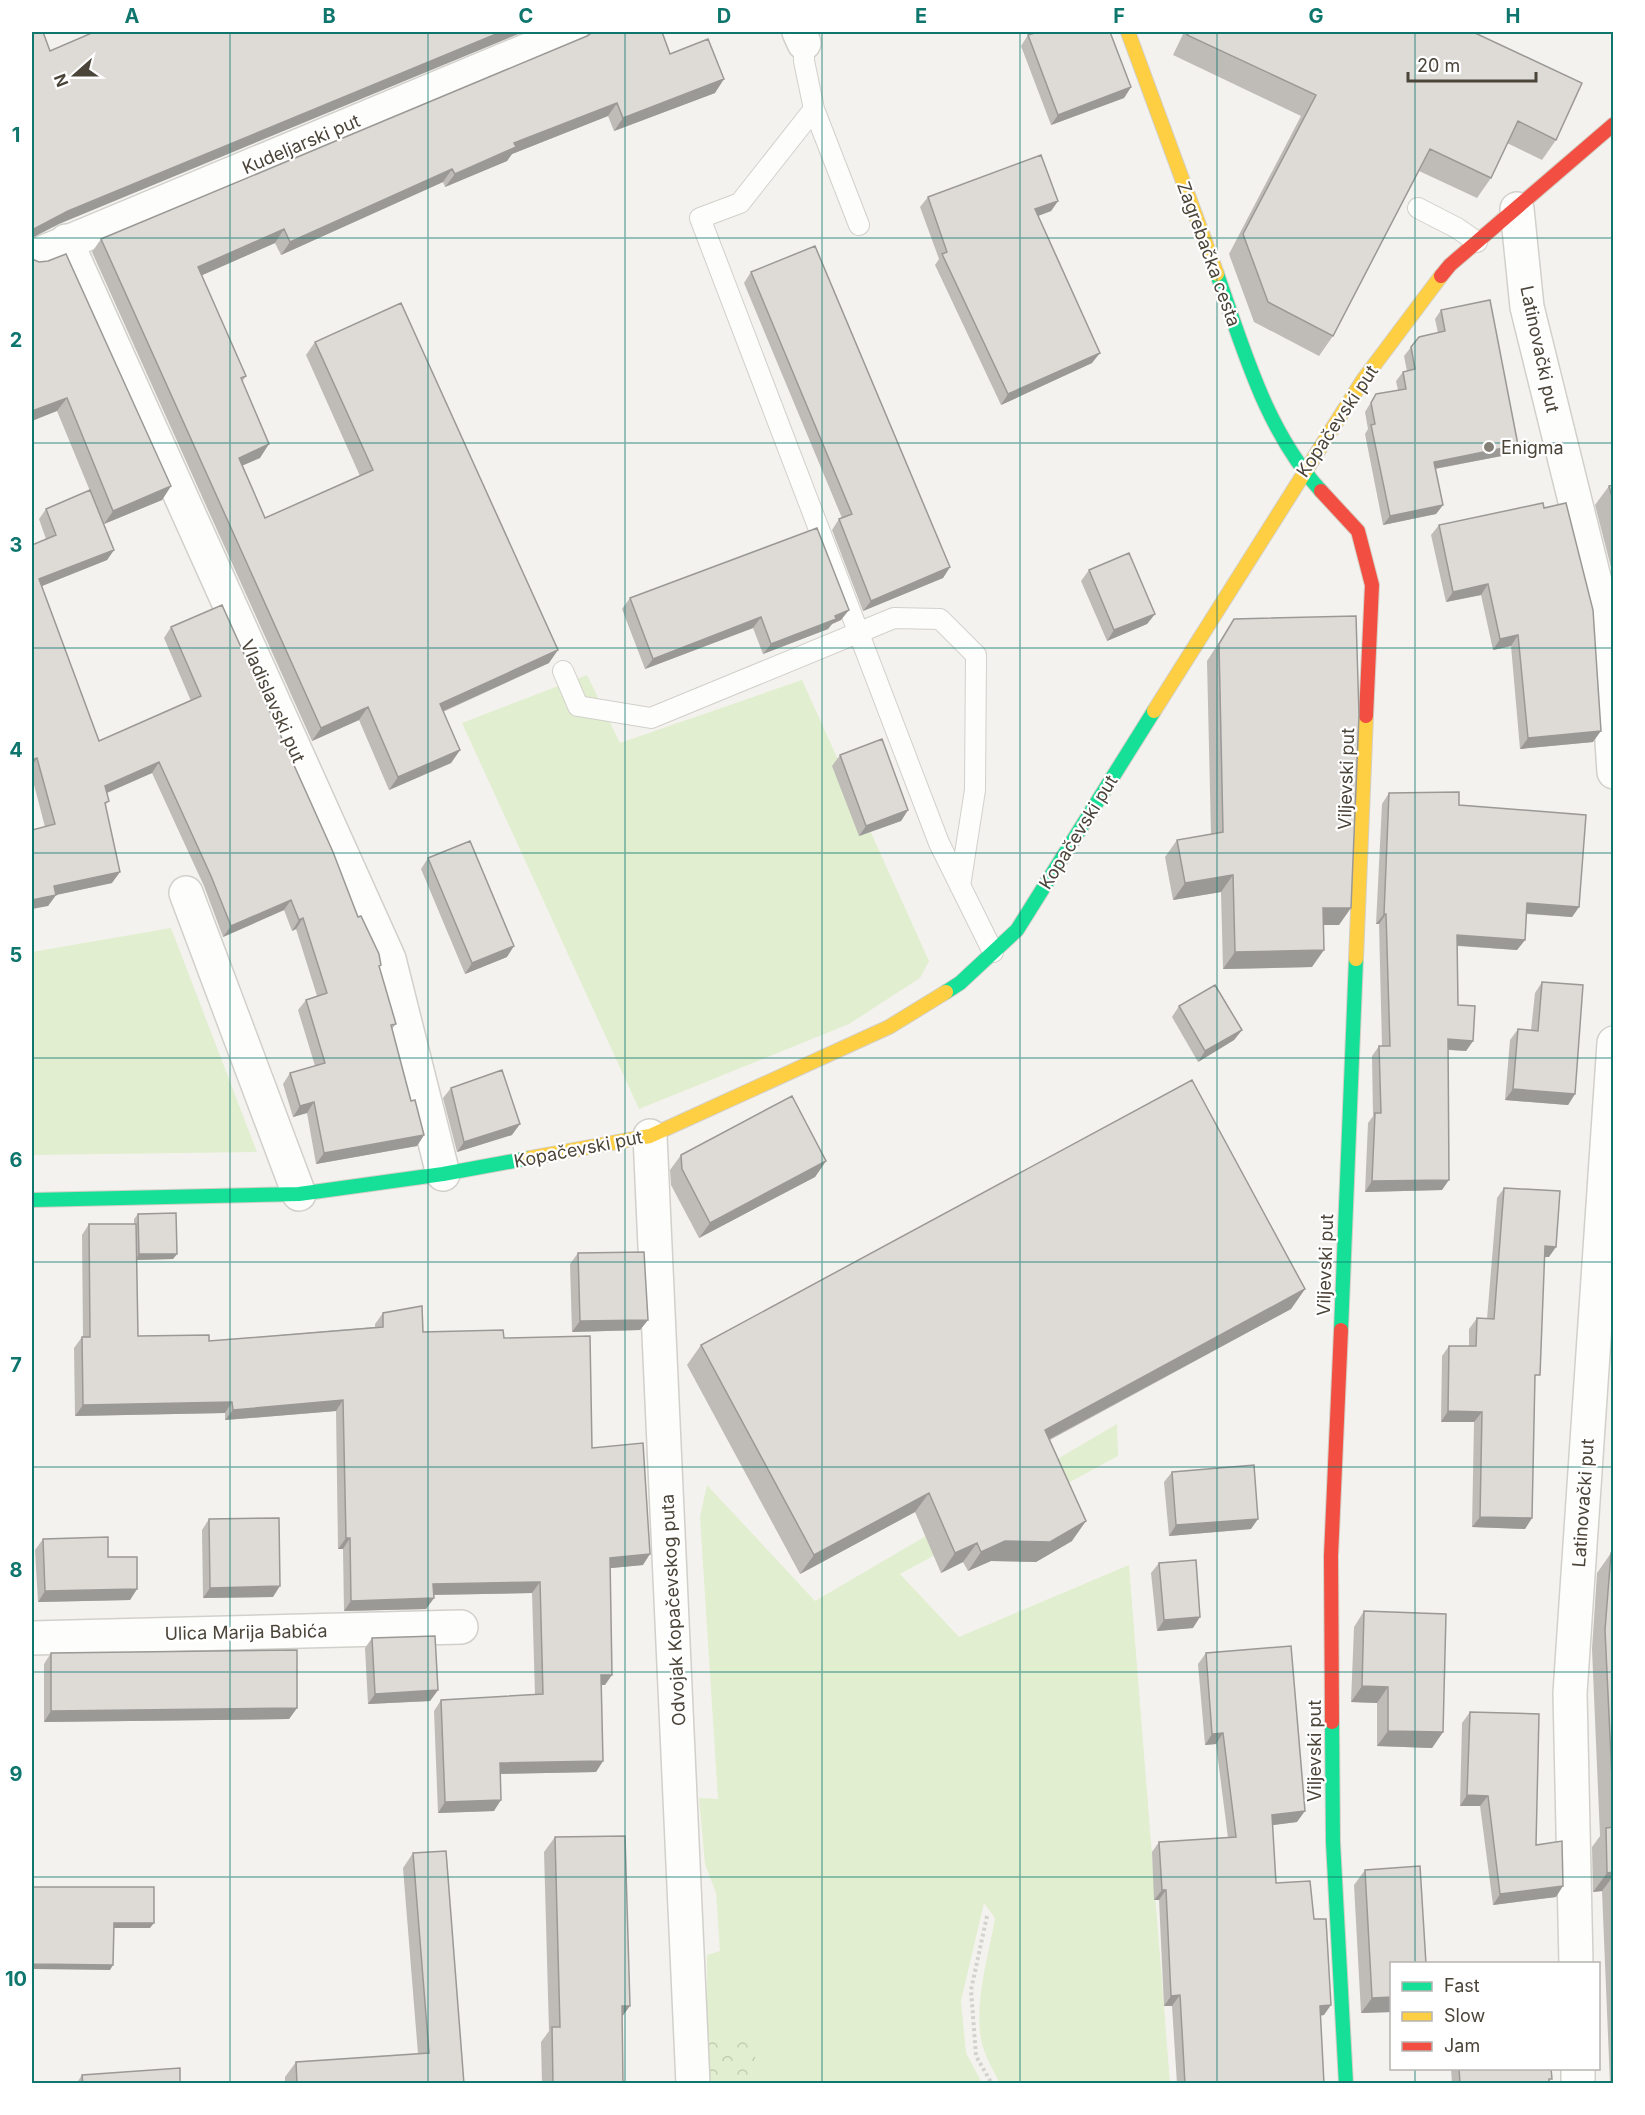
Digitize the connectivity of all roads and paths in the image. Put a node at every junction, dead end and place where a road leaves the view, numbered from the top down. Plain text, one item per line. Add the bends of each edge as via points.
1 (571, 32) edge
2 (1128, 32) edge
3 (802, 37) edge
4 (814, 109) junction
5 (1614, 124) edge
6 (1418, 208) edge
7 (1517, 209) junction
8 (859, 225) dead end
9 (66, 241) junction
10 (1477, 242) junction
11 (32, 257) edge
12 (1303, 471) junction
13 (859, 632) junction
14 (563, 671) dead end
15 (1614, 772) edge
16 (960, 886) junction
17 (186, 893) dead end
18 (993, 952) junction
19 (1614, 1043) edge
20 (651, 1136) junction
21 (443, 1174) junction
22 (299, 1194) junction
23 (32, 1200) edge
24 (461, 1627) dead end
25 (32, 1638) edge
26 (987, 1916) dead end
27 (1576, 1962) edge
28 (693, 2084) edge
29 (992, 2084) edge
30 (1346, 2084) edge

1 - 9 street, Kudeljarski put
2 - 12 street, Zagrebačka cesta via 1266,409
3 - 4 lane
4 - 8 lane
4 - 13 lane via 740,203 700,218
5 - 7 street, Kopačevski put
6 - 10 lane
7 - 10 street, Kopačevski put
7 - 15 street, Latinovački put via 1527,307 1604,618
9 - 11 street, Kudeljarski put
9 - 21 street, Vladislavski put via 389,959
10 - 12 street, Kopačevski put via 1450,265 1363,380
12 - 18 street, Kopačevski put via 1017,930
12 - 30 street, Viljevski put via 1358,531 1372,585 1331,1556 1333,1842
13 - 14 lane via 651,718 578,706
13 - 16 lane via 939,843
13 - 16 lane via 894,618 940,619 976,655 975,790
16 - 18 lane
17 - 22 street
18 - 20 street, Kopačevski put via 960,983 889,1028
19 - 27 street, Latinovački put via 1570,1693
20 - 21 street, Kopačevski put
20 - 28 street, Odvojak Kopačevskog puta
21 - 22 street, Kopačevski put
22 - 23 street, Kopačevski put
24 - 25 street, Ulica Marija Babića
26 - 29 path via 971,1990 976,2056

